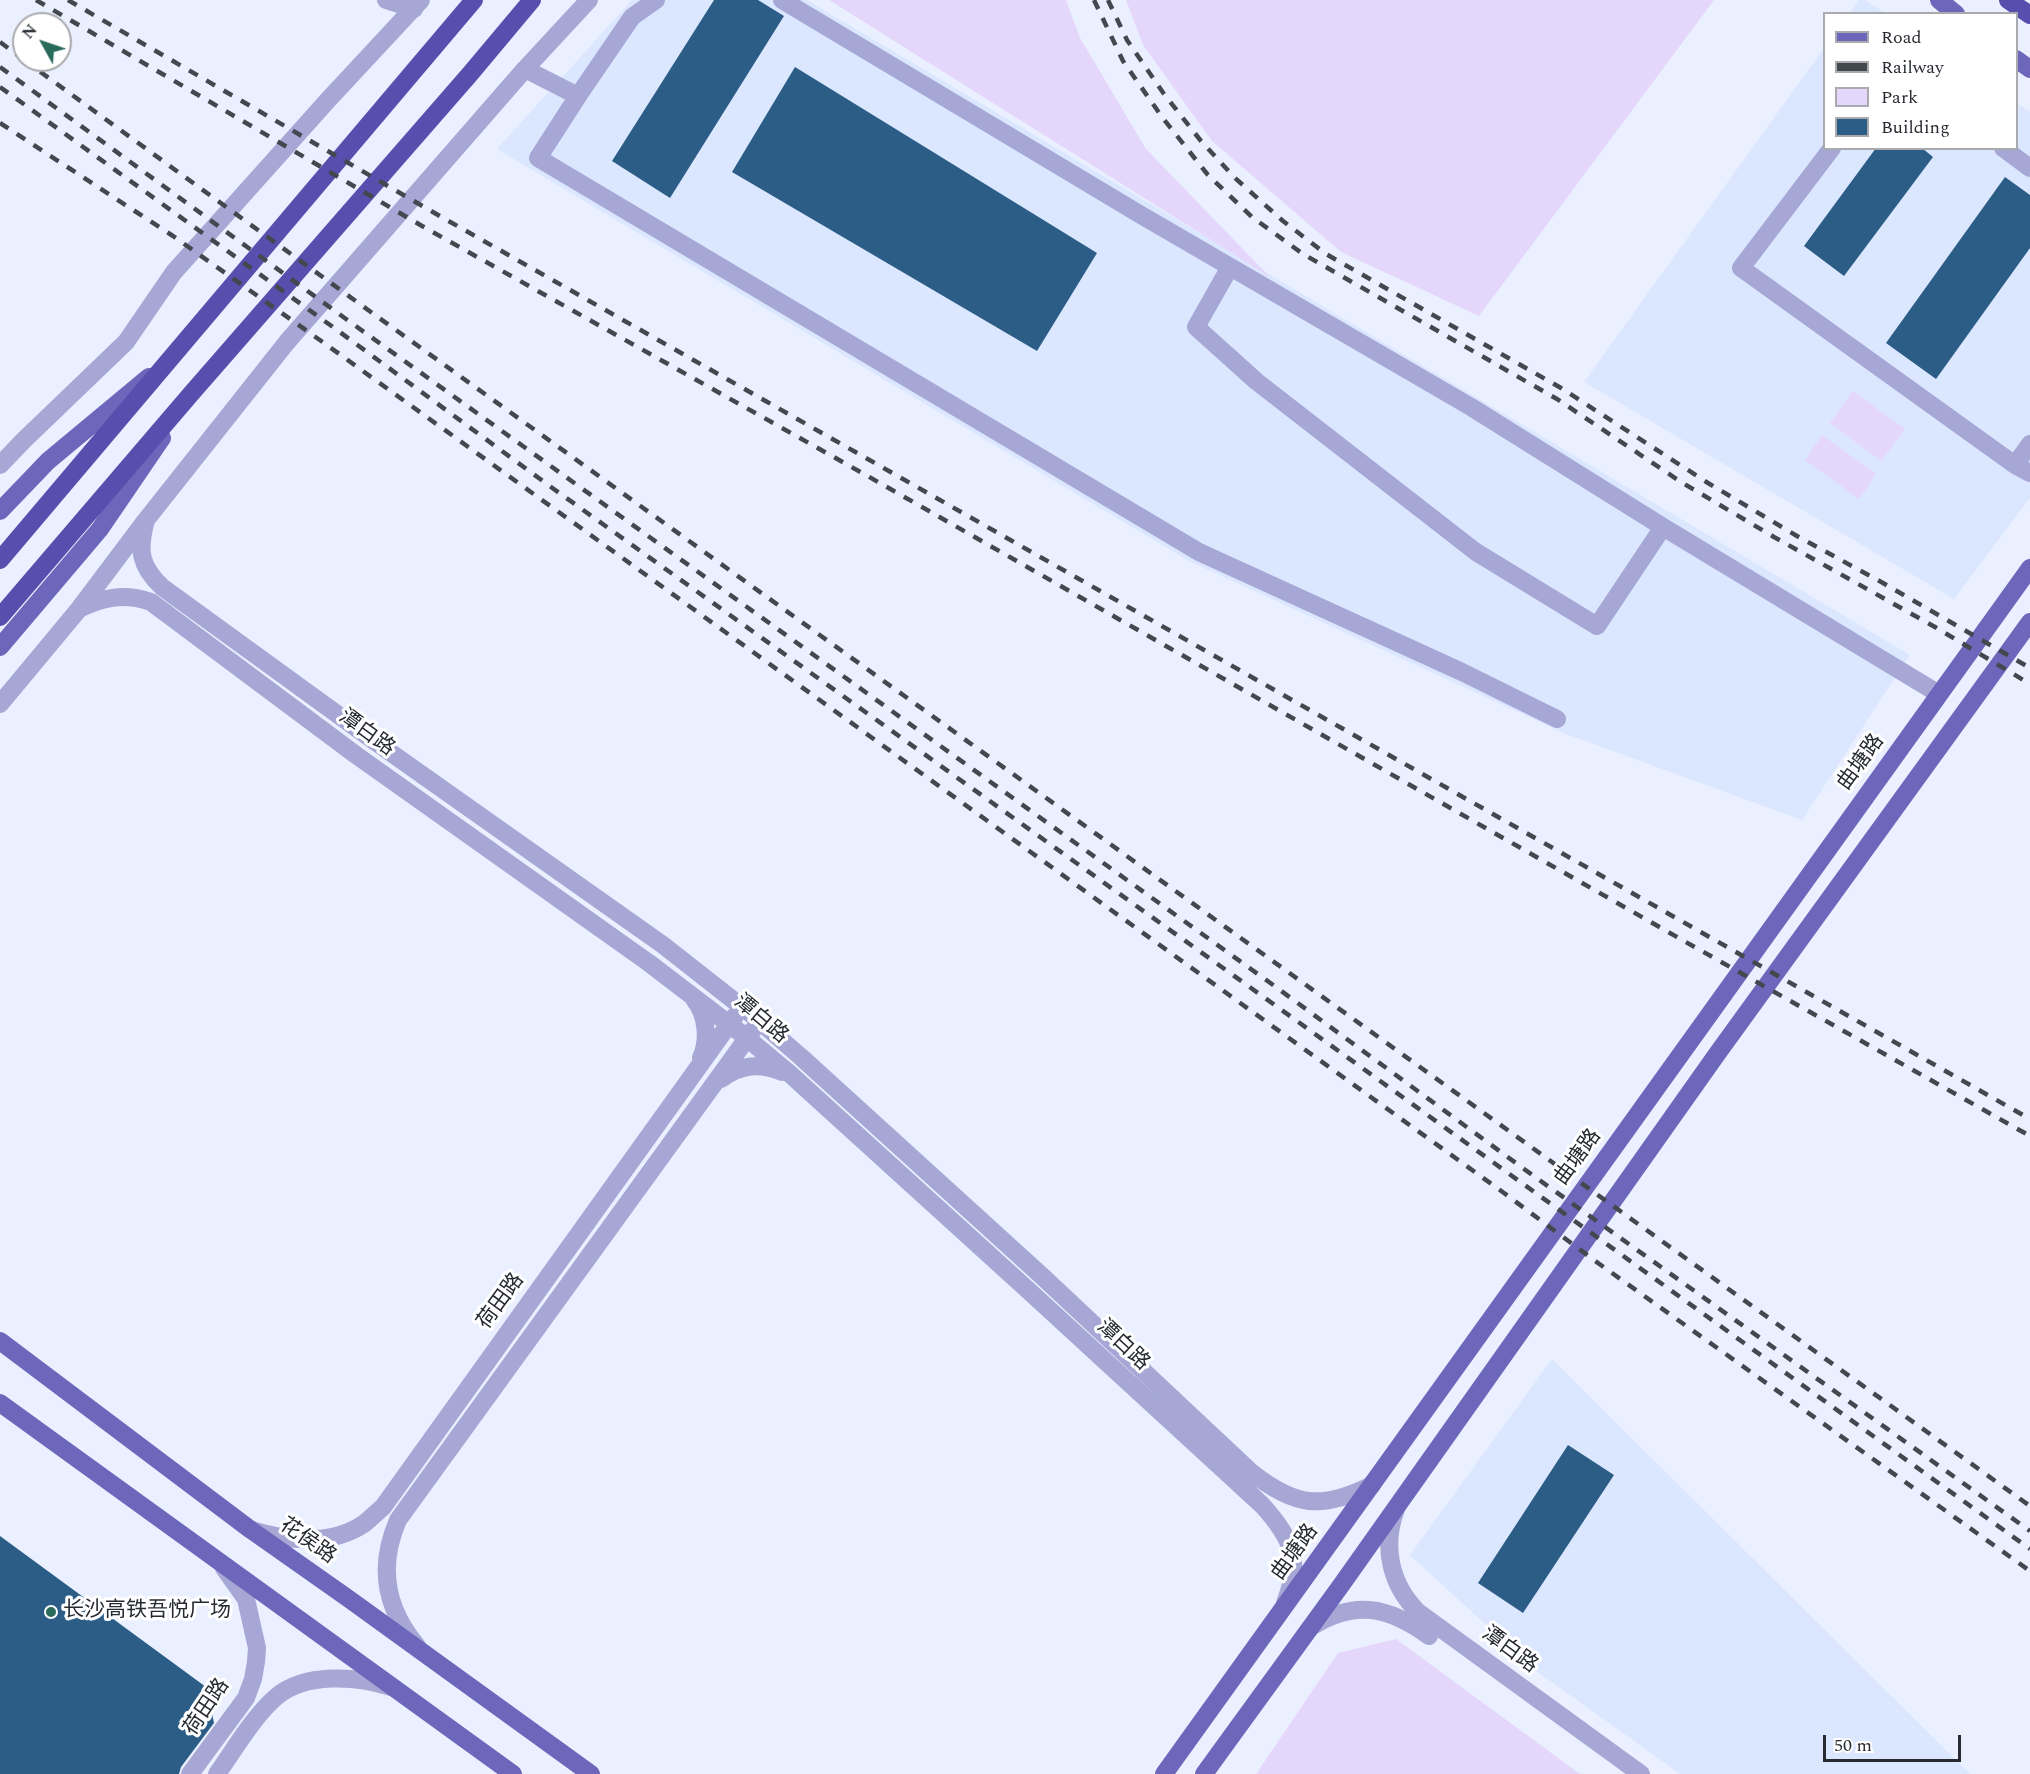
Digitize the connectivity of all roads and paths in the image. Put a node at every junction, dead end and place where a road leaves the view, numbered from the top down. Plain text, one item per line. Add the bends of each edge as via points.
1 (386, 0) edge
2 (466, 0) edge
3 (474, 0) edge
4 (531, 0) edge
5 (541, 0) edge
6 (589, 0) edge
7 (656, 0) edge
8 (782, 0) edge
9 (1938, 0) edge
10 (2008, 0) edge
11 (2016, 0) edge
12 (418, 5) edge
13 (1953, 12) edge
14 (2030, 13) edge
15 (425, 57) junction
16 (525, 69) junction
17 (470, 74) junction
18 (579, 96) junction
19 (1830, 150) edge
20 (2006, 150) edge
21 (2030, 168) edge
22 (1230, 267) junction
23 (164, 364) junction
24 (190, 396) junction
25 (24, 440) junction
26 (2030, 444) edge
27 (0, 450) edge
28 (0, 465) edge
29 (2022, 469) edge
30 (0, 511) edge
31 (146, 520) junction
32 (1663, 527) junction
33 (0, 560) edge
34 (2030, 568) edge
35 (79, 609) junction
36 (0, 617) edge
37 (2030, 622) edge
38 (0, 647) edge
39 (1939, 694) junction
40 (0, 704) edge
41 (1557, 719) dead end
42 (685, 989) junction
43 (742, 1007) junction
44 (759, 1021) junction
45 (729, 1024) junction
46 (747, 1038) junction
47 (698, 1067) junction
48 (792, 1077) junction
49 (711, 1088) junction
50 (0, 1341) edge
51 (0, 1403) edge
52 (1372, 1485) junction
53 (1399, 1503) junction
54 (251, 1530) junction
55 (221, 1564) junction
56 (1283, 1609) junction
57 (1310, 1628) junction
58 (420, 1650) junction
59 (392, 1687) junction
60 (190, 1774) edge
61 (217, 1774) edge
62 (513, 1774) edge
63 (591, 1774) edge
64 (1164, 1774) edge
65 (1204, 1774) edge
66 (1620, 1774) edge
67 (1641, 1774) edge

1 - 12 street
2 - 15 main road
3 - 15 highway
4 - 17 highway
5 - 17 main road
6 - 16 street
7 - 18 street via 632,17
8 - 22 street
9 - 13 main road
10 - 14 highway
11 - 14 highway
12 - 25 street via 174,272 126,342
15 - 23 highway
16 - 18 street
16 - 31 street via 287,342
17 - 24 highway
18 - 41 street via 538,159 1198,552
19 - 29 street via 1741,268
20 - 21 street
22 - 32 street via 1471,407
22 - 32 street via 1196,327 1256,381 1476,552 1597,626
23 - 30 main road via 48,461
23 - 33 highway
24 - 36 highway
24 - 38 main road via 100,529
25 - 27 street
25 - 28 street
26 - 29 street
31 - 35 street
31 - 43 street, 潭白路 via 142,557 148,574 162,587 663,945
32 - 39 street
34 - 39 main road, 曲塘路
35 - 40 street
35 - 42 street, 潭白路 via 112,598 134,596 151,602 356,755
37 - 53 main road
39 - 52 main road, 曲塘路
42 - 45 street, 潭白路
42 - 47 street via 697,1002 705,1024 704,1052
43 - 44 street, 潭白路
43 - 45 street, 荷田路
44 - 46 street, 荷田路
44 - 52 street, 潭白路 via 1271,1488 1289,1498 1310,1501 1350,1496
45 - 46 street, 潭白路
45 - 47 street, 荷田路
46 - 48 street, 潭白路
46 - 49 street, 荷田路
47 - 54 street, 荷田路 via 382,1507 349,1532 328,1538 283,1538
48 - 49 street via 751,1065 729,1073
48 - 56 street, 潭白路 via 1029,1290 1276,1521 1294,1555 1294,1573
49 - 58 street, 荷田路 via 398,1520 388,1554 388,1590 399,1622
50 - 54 main road, 花侯路
51 - 55 main road
52 - 56 main road, 曲塘路
53 - 57 main road
53 - 67 street, 潭白路 via 1390,1531 1389,1553 1407,1601
54 - 58 main road, 花侯路
55 - 59 main road
55 - 60 street, 荷田路 via 246,1599 257,1648 256,1662 246,1698
56 - 64 main road, 曲塘路
57 - 65 main road
57 - 66 street, 潭白路 via 1328,1616 1363,1609 1411,1623
58 - 63 main road, 花侯路
59 - 61 street via 343,1678 291,1688 263,1709
59 - 62 main road

